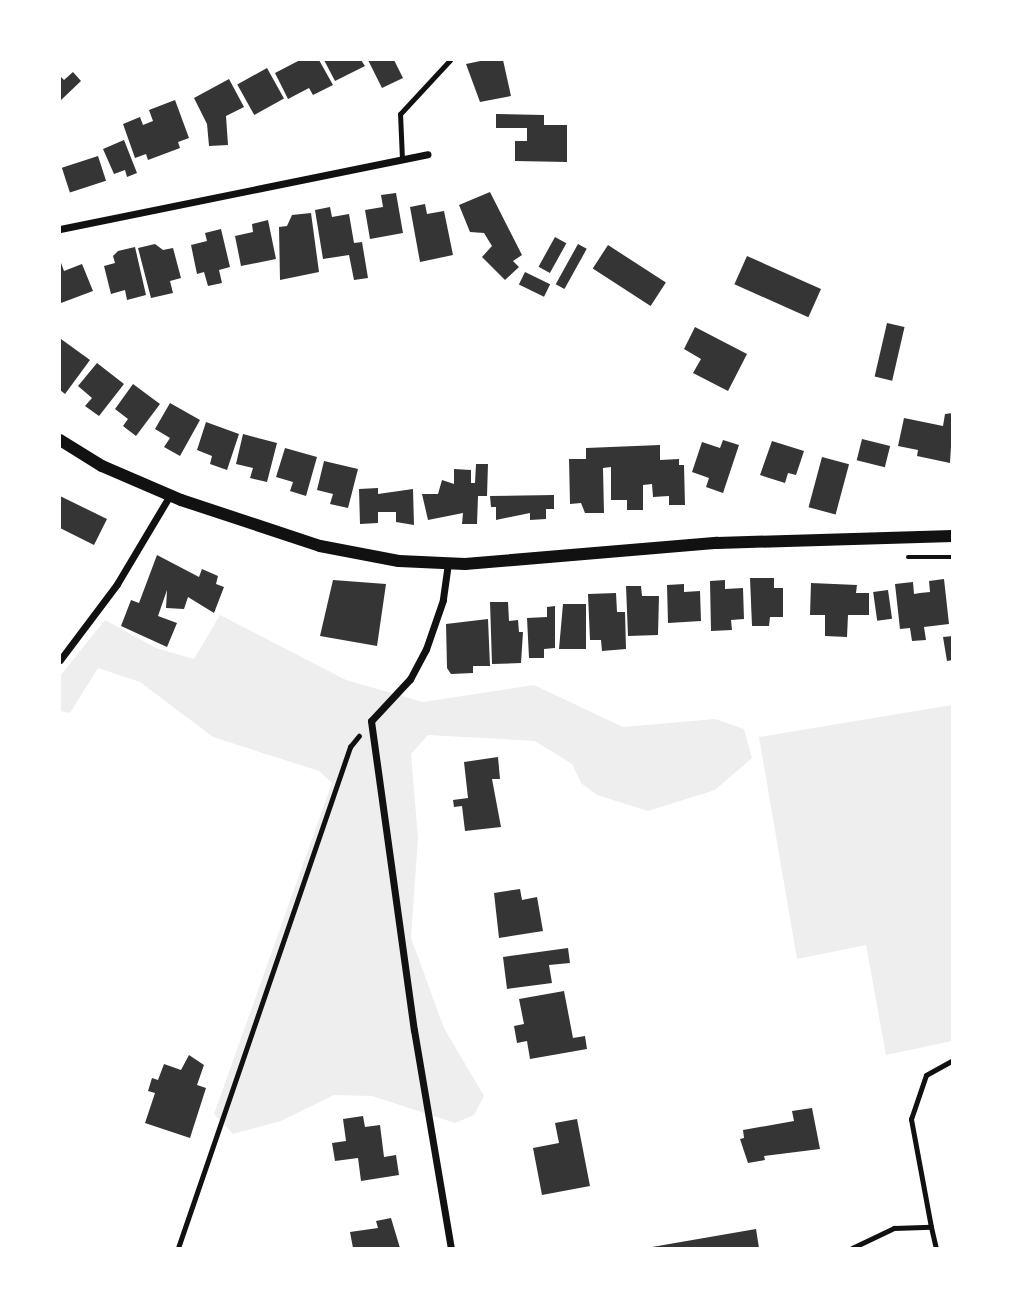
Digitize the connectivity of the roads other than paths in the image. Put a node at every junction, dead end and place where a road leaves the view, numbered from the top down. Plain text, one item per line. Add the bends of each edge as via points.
1 (450, 60) edge
2 (426, 154) dead end
3 (402, 159) junction
4 (60, 229) edge
5 (60, 440) edge
6 (170, 495) junction
7 (953, 536) edge
8 (448, 563) junction
9 (60, 660) edge
10 (953, 1060) edge
11 (931, 1227) junction
12 (451, 1248) edge
13 (852, 1248) edge
14 (936, 1248) edge

1 - 3 lane via 400,114
2 - 3 street
3 - 4 street
5 - 6 street via 102,466
6 - 8 street via 320,546 375,558
6 - 9 street via 117,584
7 - 8 street via 717,543
8 - 12 street via 443,600 426,649 410,679 371,721 414,1030
10 - 11 lane via 926,1075 911,1119
11 - 13 lane via 894,1228
11 - 14 lane

